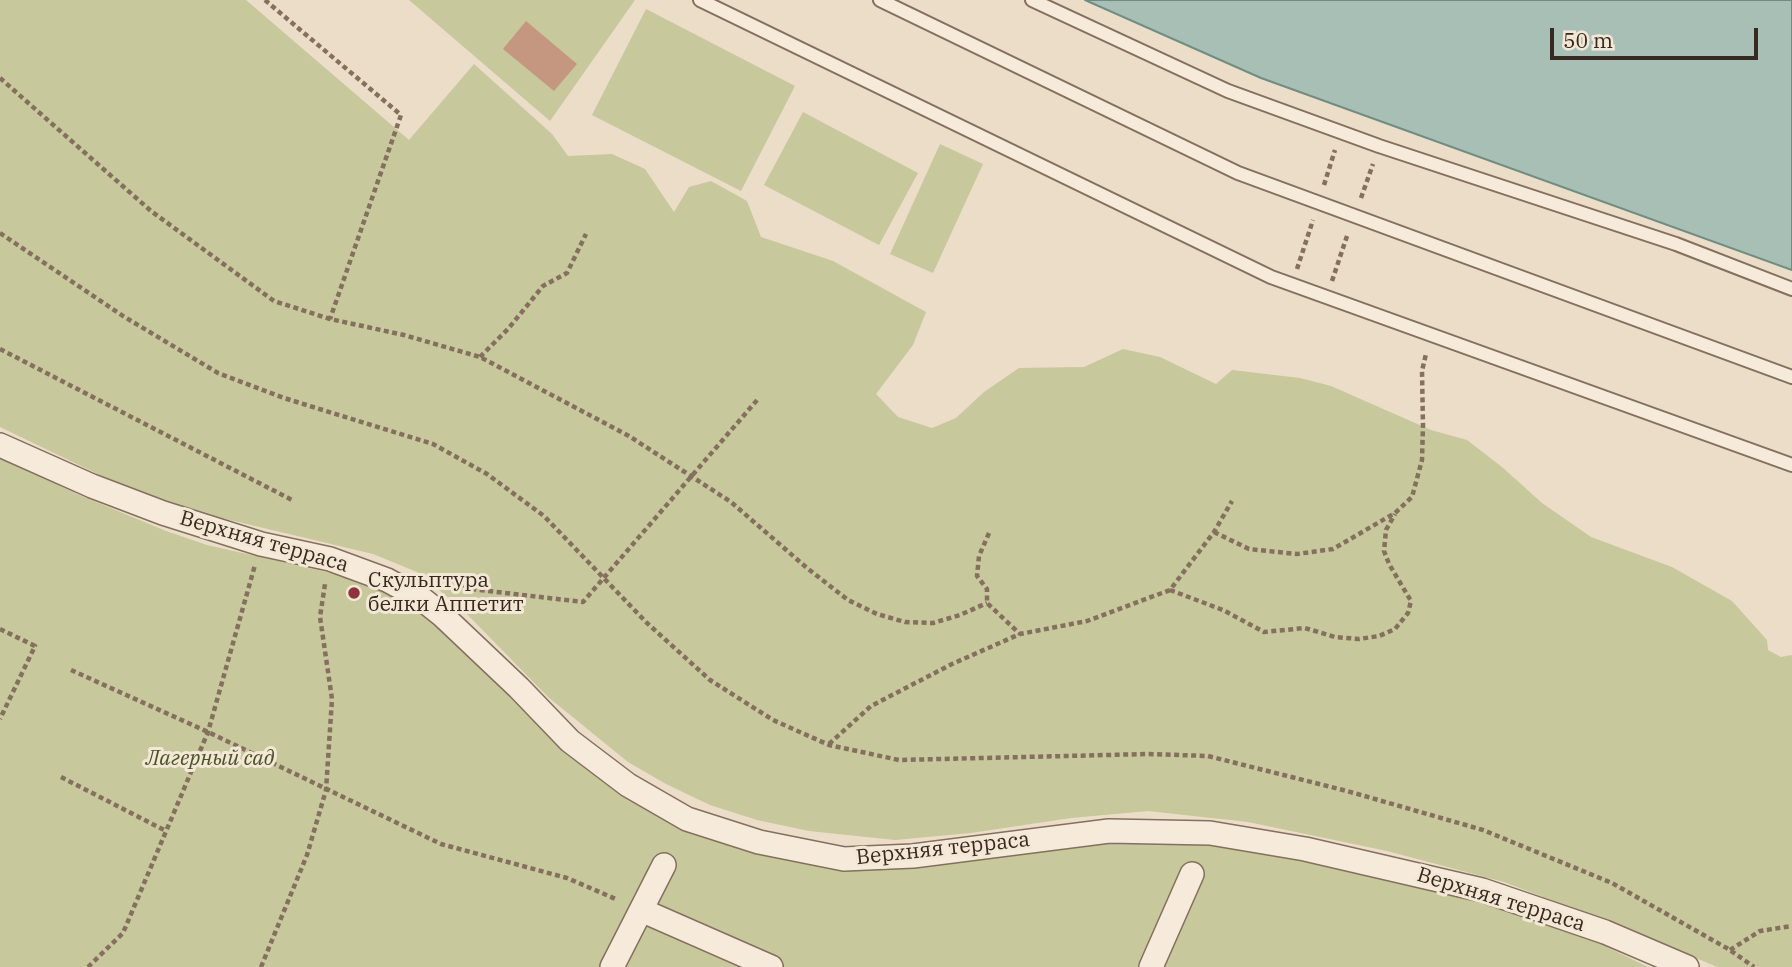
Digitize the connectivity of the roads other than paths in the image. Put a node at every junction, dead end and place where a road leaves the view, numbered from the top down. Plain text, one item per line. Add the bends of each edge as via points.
1 (700, 0) edge
2 (880, 0) edge
3 (1032, 0) edge
4 (1792, 289) edge
5 (1792, 377) edge
6 (0, 445) edge
7 (1792, 465) edge
8 (664, 865) dead end
9 (1192, 874) dead end
10 (641, 910) junction
11 (612, 967) edge
12 (771, 967) edge
13 (1151, 967) edge
14 (1687, 967) edge

1 - 7 lane via 1271,277
2 - 5 lane via 1238,173
3 - 4 lane via 1228,91 1676,244
6 - 14 street, Верхняя терраса via 163,513 261,544 330,559 387,580 422,599 570,741 628,785 687,819 759,842 844,859 913,856 1109,831 1210,833 1305,849 1482,890 1605,932
8 - 10 street
9 - 13 street
10 - 11 street
10 - 12 street

